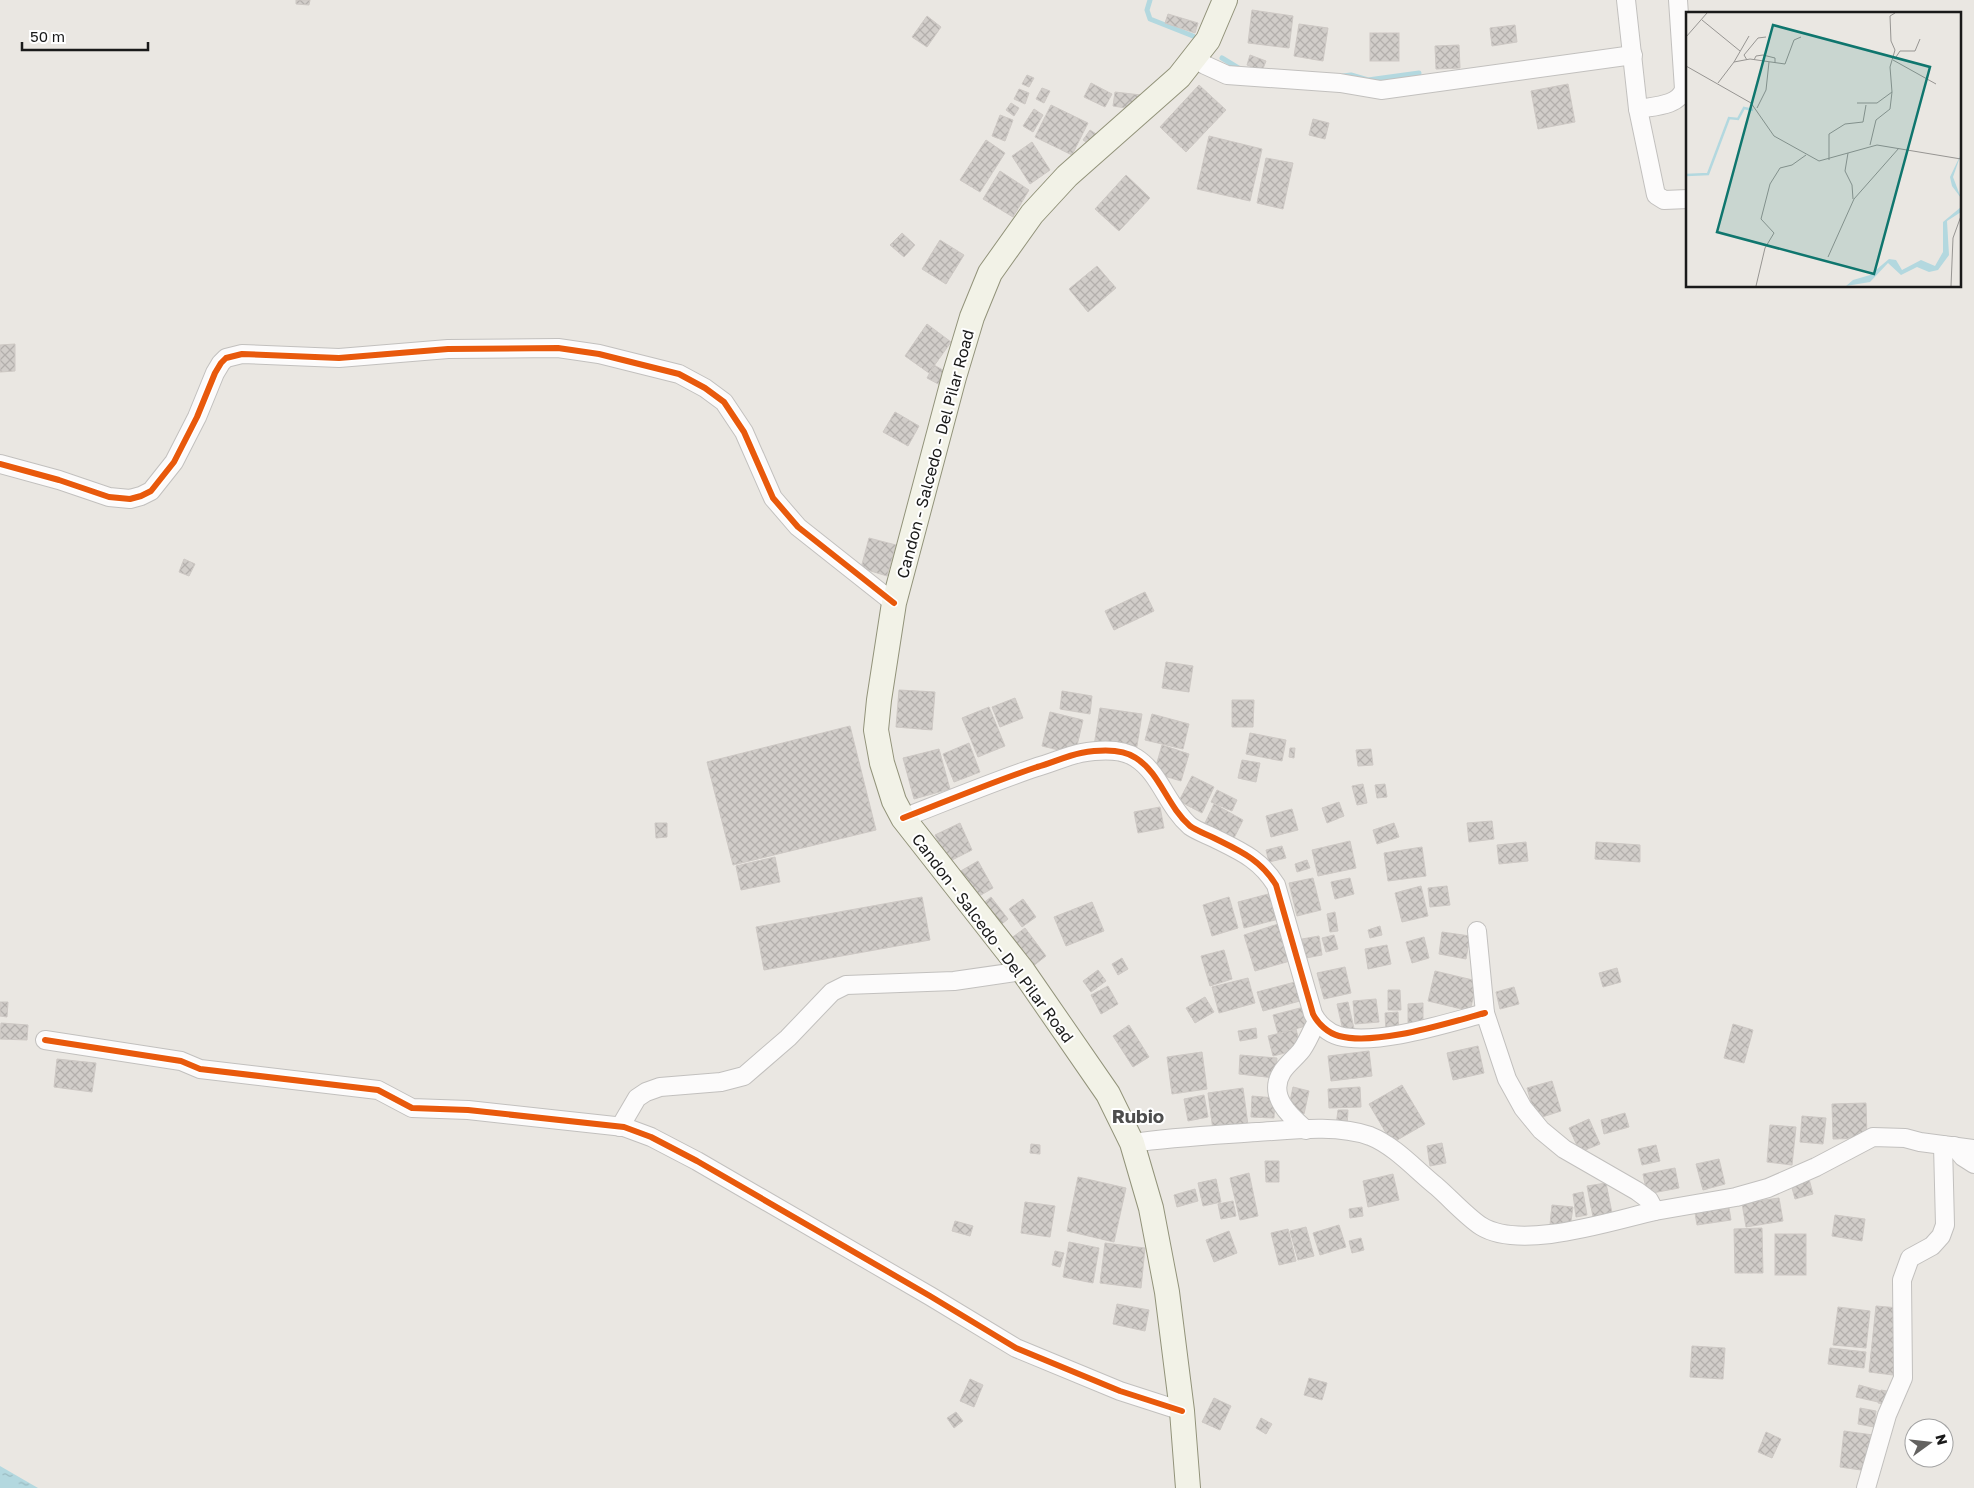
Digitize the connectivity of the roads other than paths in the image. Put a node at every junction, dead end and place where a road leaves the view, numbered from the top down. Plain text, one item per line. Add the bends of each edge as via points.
1 (1225, 0) edge
2 (1626, 0) edge
3 (1678, 0) edge
4 (1633, 54) junction
5 (1195, 56) junction
6 (1638, 109) junction
7 (1686, 200) edge
8 (0, 464) edge
9 (894, 603) junction
10 (903, 818) junction
11 (1477, 931) dead end
12 (1023, 971) junction
13 (1485, 1013) junction
14 (1317, 1022) junction
15 (46, 1040) dead end
16 (620, 1127) junction
17 (1306, 1130) junction
18 (1132, 1143) junction
19 (1948, 1146) junction
20 (1974, 1149) edge
21 (1974, 1164) edge
22 (1655, 1211) junction
23 (1182, 1411) junction
24 (1188, 1488) edge
25 (1866, 1488) edge

1 - 5 main road, Candon - Salcedo - Del Pilar Road via 1208,40
2 - 4 street
3 - 6 street via 1682,95 1677,100
4 - 5 street via 1381,90 1340,83 1226,75
4 - 6 street
5 - 9 main road, Candon - Salcedo - Del Pilar Road via 1179,77 1067,176 1032,214 990,273 972,316 954,376
6 - 7 street via 1656,195 1664,200
8 - 9 street via 110,497 130,499 151,491 174,462 221,363 226,358 242,354 339,358 448,349 558,348 598,354 679,374 724,402 744,432 773,498 798,527
9 - 10 main road, Candon - Salcedo - Del Pilar Road via 876,730 888,782
10 - 12 main road, Candon - Salcedo - Del Pilar Road
10 - 14 street via 1010,776 1080,753 1115,751 1135,757 1146,766 1172,806 1192,827 1239,850 1267,871 1276,885
11 - 13 street
12 - 16 street via 954,981 846,985 832,992 788,1038 744,1076 722,1082 660,1087 646,1092 637,1098
12 - 18 main road, Candon - Salcedo - Del Pilar Road via 1108,1094
13 - 14 street via 1404,1033 1359,1039 1337,1036
13 - 22 street via 1507,1079 1523,1108 1541,1130 1564,1149 1637,1191 1649,1200
14 - 17 street via 1302,1050 1282,1072 1277,1090 1280,1103
15 - 16 street via 181,1061 200,1069 378,1090 412,1108 468,1110
16 - 23 street via 651,1137 697,1161 1016,1348 1120,1392
17 - 18 street
17 - 22 street via 1341,1130 1369,1136 1389,1146 1481,1226 1503,1235 1528,1236 1580,1229
18 - 23 main road, Candon - Salcedo - Del Pilar Road via 1152,1208 1167,1292
19 - 20 street
19 - 21 street
19 - 22 street via 1905,1138 1873,1138 1768,1188
19 - 25 street via 1945,1226 1932,1246 1910,1258 1906,1266 1902,1280 1903,1378 1887,1415
23 - 24 main road, Candon - Salcedo - Del Pilar Road

